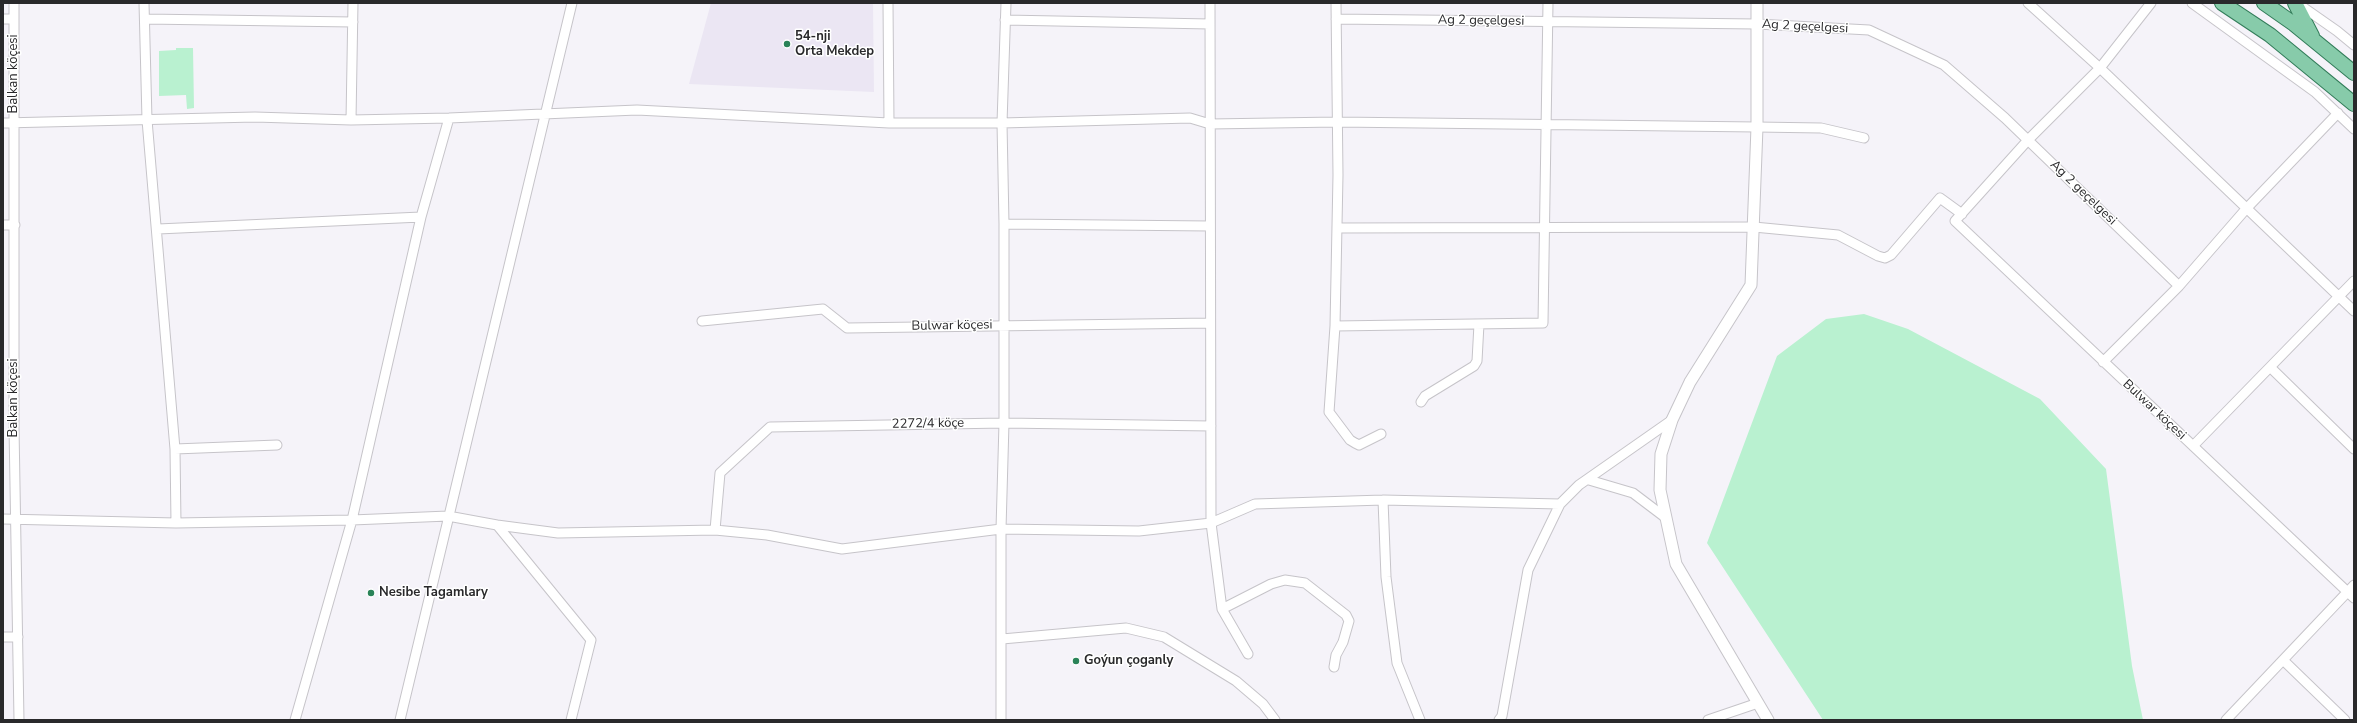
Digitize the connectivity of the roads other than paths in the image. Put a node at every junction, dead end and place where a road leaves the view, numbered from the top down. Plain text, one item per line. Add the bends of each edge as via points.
1 (14, 3) edge
2 (144, 3) edge
3 (353, 3) edge
4 (572, 3) edge
5 (888, 3) edge
6 (1006, 3) edge
7 (1210, 3) edge
8 (1336, 3) edge
9 (1548, 3) edge
10 (1757, 3) edge
11 (2028, 3) edge
12 (2151, 3) edge
13 (2192, 3) edge
14 (2222, 3) edge
15 (2264, 3) edge
16 (2296, 3) edge
17 (145, 18) junction
18 (3, 19) edge
19 (14, 19) junction
20 (1336, 19) junction
21 (1005, 20) junction
22 (353, 22) junction
23 (1548, 23) junction
24 (1210, 24) junction
25 (1757, 24) junction
26 (2315, 42) junction
27 (2354, 45) edge
28 (2100, 68) junction
29 (2354, 73) edge
30 (2354, 104) edge
31 (2338, 113) junction
32 (546, 114) junction
33 (449, 118) junction
34 (147, 120) junction
35 (351, 120) junction
36 (1337, 122) junction
37 (3, 123) edge
38 (15, 123) junction
39 (889, 123) junction
40 (1002, 123) junction
41 (1210, 124) junction
42 (1546, 124) junction
43 (1757, 127) junction
44 (2354, 129) edge
45 (1864, 138) dead end
46 (2028, 140) junction
47 (2246, 209) junction
48 (1962, 214) junction
49 (421, 217) junction
50 (1004, 224) junction
51 (3, 225) edge
52 (15, 225) junction
53 (1210, 226) junction
54 (1754, 227) junction
55 (1337, 228) junction
56 (1544, 228) junction
57 (158, 229) junction
58 (2354, 281) edge
59 (2179, 286) junction
60 (2339, 297) junction
61 (2354, 311) edge
62 (702, 321) dead end
63 (1210, 323) junction
64 (1479, 324) junction
65 (1004, 325) junction
66 (1335, 326) junction
67 (2103, 362) junction
68 (2270, 367) junction
69 (1421, 402) dead end
70 (1672, 420) junction
71 (1004, 422) junction
72 (1211, 426) junction
73 (1381, 434) dead end
74 (277, 445) dead end
75 (2193, 446) junction
76 (175, 449) junction
77 (2354, 449) edge
78 (1589, 480) junction
79 (1383, 500) junction
80 (1560, 504) junction
81 (448, 516) junction
82 (1666, 518) junction
83 (3, 519) edge
84 (16, 519) junction
85 (352, 520) junction
86 (176, 523) junction
87 (1211, 523) junction
88 (497, 525) junction
89 (1001, 529) junction
90 (715, 530) junction
91 (2352, 592) edge
92 (1222, 609) junction
93 (3, 637) edge
94 (18, 637) junction
95 (1002, 639) junction
96 (1248, 654) dead end
97 (2283, 660) junction
98 (1334, 667) dead end
99 (1758, 703) junction
100 (19, 720) edge
101 (295, 720) edge
102 (400, 720) edge
103 (571, 720) edge
104 (1001, 720) edge
105 (1275, 720) edge
106 (1420, 720) edge
107 (1499, 720) edge
108 (1708, 720) edge
109 (1768, 720) edge
110 (2226, 720) edge
111 (2346, 720) edge

1 - 19 street, Balkan köçesi
2 - 17 street
3 - 22 street
4 - 32 street
5 - 39 street
6 - 21 street
7 - 24 street
8 - 20 street
9 - 23 street
10 - 25 street
11 - 28 street
12 - 28 street
13 - 31 street via 2315,92
14 - 30 main road via 2270,35
15 - 26 main road
16 - 26 main road
16 - 27 street
17 - 22 street
17 - 34 street
18 - 19 street
19 - 38 street, Balkan köçesi
20 - 23 street, Ag 2 geçelgesi
20 - 36 street
21 - 24 street
21 - 40 street
22 - 35 street
23 - 25 street, Ag 2 geçelgesi
23 - 42 street
24 - 41 street
25 - 43 street
25 - 46 street, Ag 2 geçelgesi via 1869,30 1944,65
26 - 29 main road
28 - 46 street
28 - 47 street
31 - 44 street
31 - 47 street
32 - 33 street
32 - 39 street via 637,110
32 - 81 street
33 - 35 street
33 - 49 street
34 - 35 street via 255,117
34 - 38 street
34 - 57 street
36 - 41 street
36 - 42 street
36 - 55 street
37 - 38 street
38 - 52 street, Balkan köçesi
39 - 40 street
40 - 41 street via 1190,118
40 - 50 street
41 - 53 street
42 - 43 street
42 - 56 street
43 - 45 street via 1821,128
43 - 54 street
46 - 48 street
46 - 59 street, Ag 2 geçelgesi
47 - 59 street
47 - 60 street
48 - 54 street via 1940,198 1892,256 1885,258 1838,236
48 - 67 street, Bulwar köçesi via 1955,222
49 - 57 street
49 - 85 street
50 - 53 street
50 - 65 street
51 - 52 street
52 - 84 street, Balkan köçesi
53 - 63 street
54 - 56 street
54 - 70 street via 1751,285 1690,382
55 - 56 street
55 - 66 street
56 - 64 street via 1543,323
57 - 76 street
58 - 60 street
59 - 67 street
60 - 61 street
60 - 68 street
62 - 65 street, Bulwar köçesi via 823,309 846,328
63 - 65 street, Bulwar köçesi
63 - 72 street
64 - 66 street
64 - 69 street via 1477,360 1474,366 1425,396
65 - 71 street
66 - 73 street via 1329,412 1350,440 1359,445
67 - 75 street, Bulwar köçesi
68 - 75 street
68 - 77 street
70 - 78 street
70 - 82 street via 1661,454 1660,490
71 - 72 street, 2272/4 köçe
71 - 89 street
71 - 90 street, 2272/4 köçe via 770,427 720,473
72 - 87 street
74 - 76 street
75 - 91 street, Bulwar köçesi
76 - 86 street
78 - 80 street via 1579,485
78 - 82 street via 1633,493
79 - 80 street
79 - 87 street via 1255,504
79 - 106 street via 1386,577 1397,663
80 - 107 street via 1528,570 1505,702
81 - 85 street
81 - 88 street
81 - 102 street
82 - 99 street via 1676,564
83 - 84 street
84 - 86 street
84 - 94 street, Balkan köçesi
85 - 86 street
85 - 101 street
87 - 89 street via 1139,531
87 - 92 street
88 - 90 street via 558,533
88 - 103 street via 592,640
89 - 90 street via 842,549 767,535
89 - 95 street
91 - 97 street
92 - 96 street
92 - 98 street via 1272,584 1285,580 1305,583 1349,620
93 - 94 street
94 - 100 street, Balkan köçesi
95 - 104 street
95 - 105 street via 1126,628 1164,637 1236,681 1263,704
97 - 110 street
97 - 111 street
99 - 108 street
99 - 109 street

